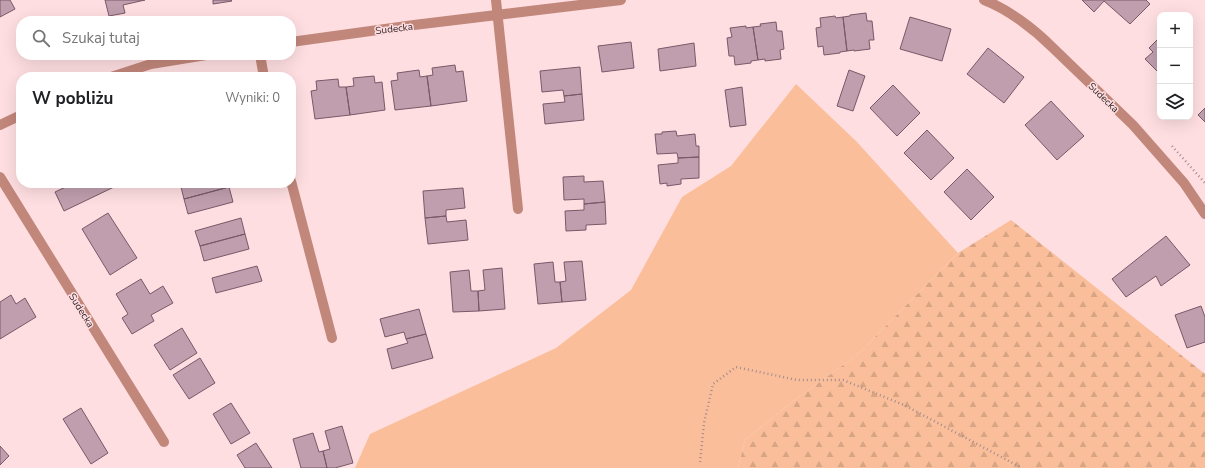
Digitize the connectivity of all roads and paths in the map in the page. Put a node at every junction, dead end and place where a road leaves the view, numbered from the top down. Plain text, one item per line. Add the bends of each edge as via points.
1 (496, 0) edge
2 (621, 0) edge
3 (984, 0) edge
4 (498, 15) junction
5 (296, 41) edge
6 (175, 60) edge
7 (261, 60) edge
8 (126, 72) edge
9 (263, 72) edge
10 (16, 117) edge
11 (0, 125) edge
12 (0, 177) edge
13 (293, 188) edge
14 (518, 209) dead end
15 (1205, 214) edge
16 (332, 338) dead end
17 (164, 442) dead end
18 (700, 462) dead end
19 (1022, 468) edge

1 - 4 street
2 - 4 street, Sudecka
3 - 15 street, Sudecka via 998,6 1043,38 1133,125 1184,183
4 - 5 street, Sudecka
4 - 14 street
6 - 8 street
7 - 9 street
10 - 11 street
12 - 17 street, Sudecka
13 - 16 street
18 - 19 path via 712,384 736,367 797,380 843,380 904,405

